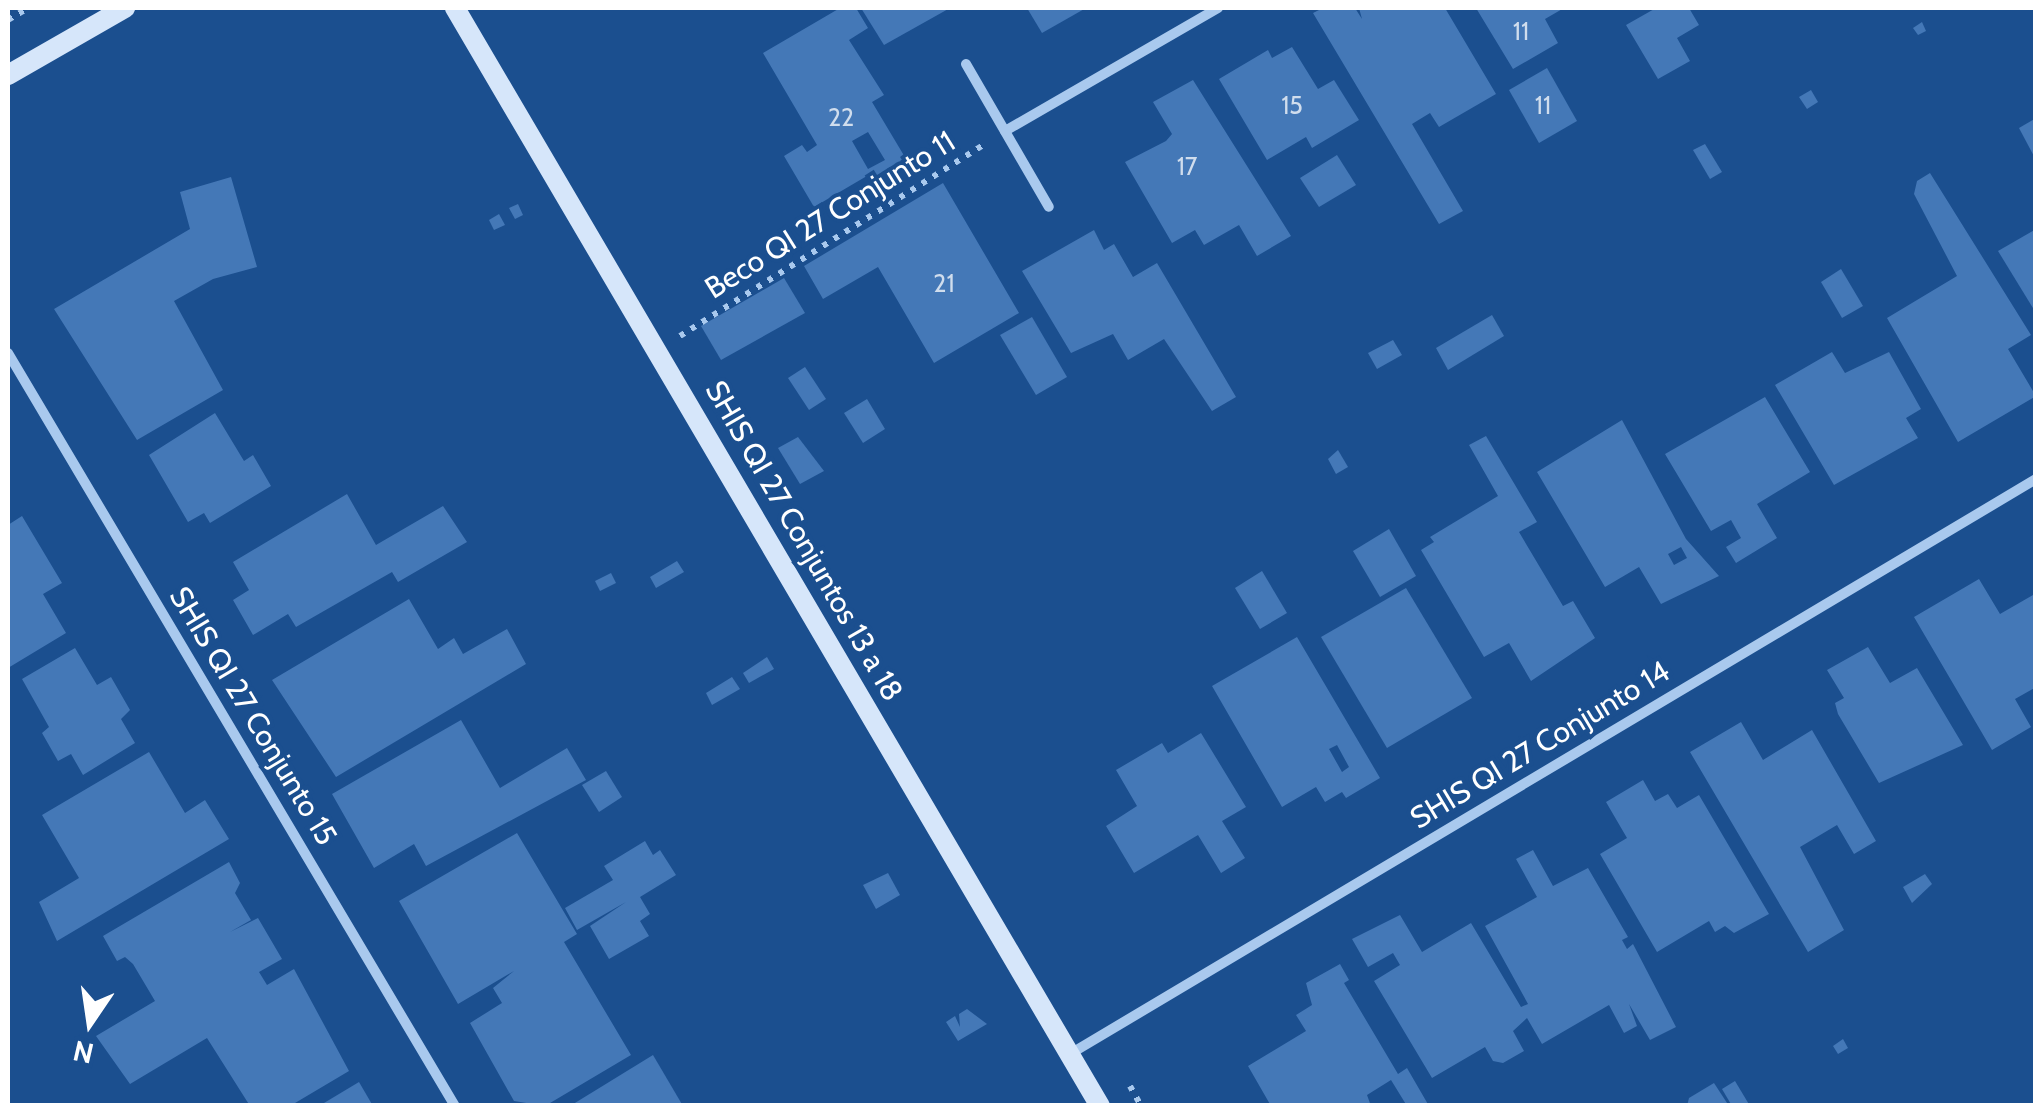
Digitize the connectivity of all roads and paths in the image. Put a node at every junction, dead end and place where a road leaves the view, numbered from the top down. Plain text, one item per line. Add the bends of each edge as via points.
1 (28, 8) edge
2 (124, 8) edge
3 (455, 8) edge
4 (1218, 8) edge
5 (8, 20) edge
6 (966, 64) dead end
7 (8, 76) edge
8 (1005, 132) junction
9 (1049, 206) dead end
10 (680, 337) dead end
11 (8, 353) edge
12 (2036, 479) edge
13 (1070, 1054) junction
14 (455, 1106) edge
15 (1100, 1106) edge

1 - 5 path
2 - 7 street
3 - 13 street, SHIS QI 27 Conjuntos 13 a 18
4 - 8 street
6 - 8 street
8 - 9 street
8 - 10 path, Beco QI 27 Conjunto 11
11 - 14 street, SHIS QI 27 Conjunto 15
12 - 13 street, SHIS QI 27 Conjunto 14
13 - 15 street, SHIS QI 27 Conjuntos 13 a 18

